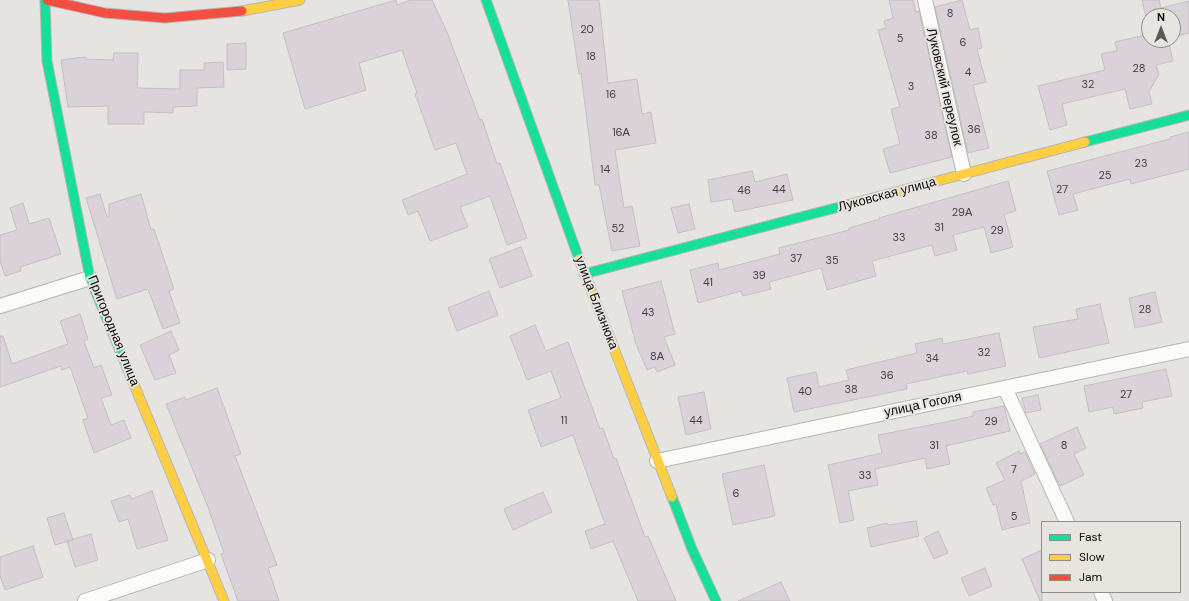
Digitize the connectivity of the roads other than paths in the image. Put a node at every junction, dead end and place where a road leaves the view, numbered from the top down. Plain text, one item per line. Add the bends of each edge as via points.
1 (46, 0) edge
2 (300, 0) edge
3 (486, 0) edge
4 (925, 0) edge
5 (1189, 115) edge
6 (964, 174) junction
7 (584, 274) junction
8 (90, 278) junction
9 (0, 306) edge
10 (1189, 349) edge
11 (1005, 388) junction
12 (658, 461) junction
13 (1067, 521) edge
14 (208, 560) junction
15 (85, 601) edge
16 (224, 601) edge
17 (716, 601) edge

1 - 2 street via 106,13 165,18 233,13
1 - 8 street, Пригородная улица via 47,62
3 - 7 street, улица Близнюка
4 - 6 street, Луковский переулок
5 - 6 street, Луковская улица
6 - 7 street, Луковская улица
7 - 12 street, улица Близнюка
8 - 9 street
8 - 14 street, Пригородная улица
10 - 11 street, улица Гоголя
11 - 12 street, улица Гоголя
11 - 13 street
12 - 17 street, улица Близнюка via 692,549
14 - 15 street
14 - 16 street, Пригородная улица

